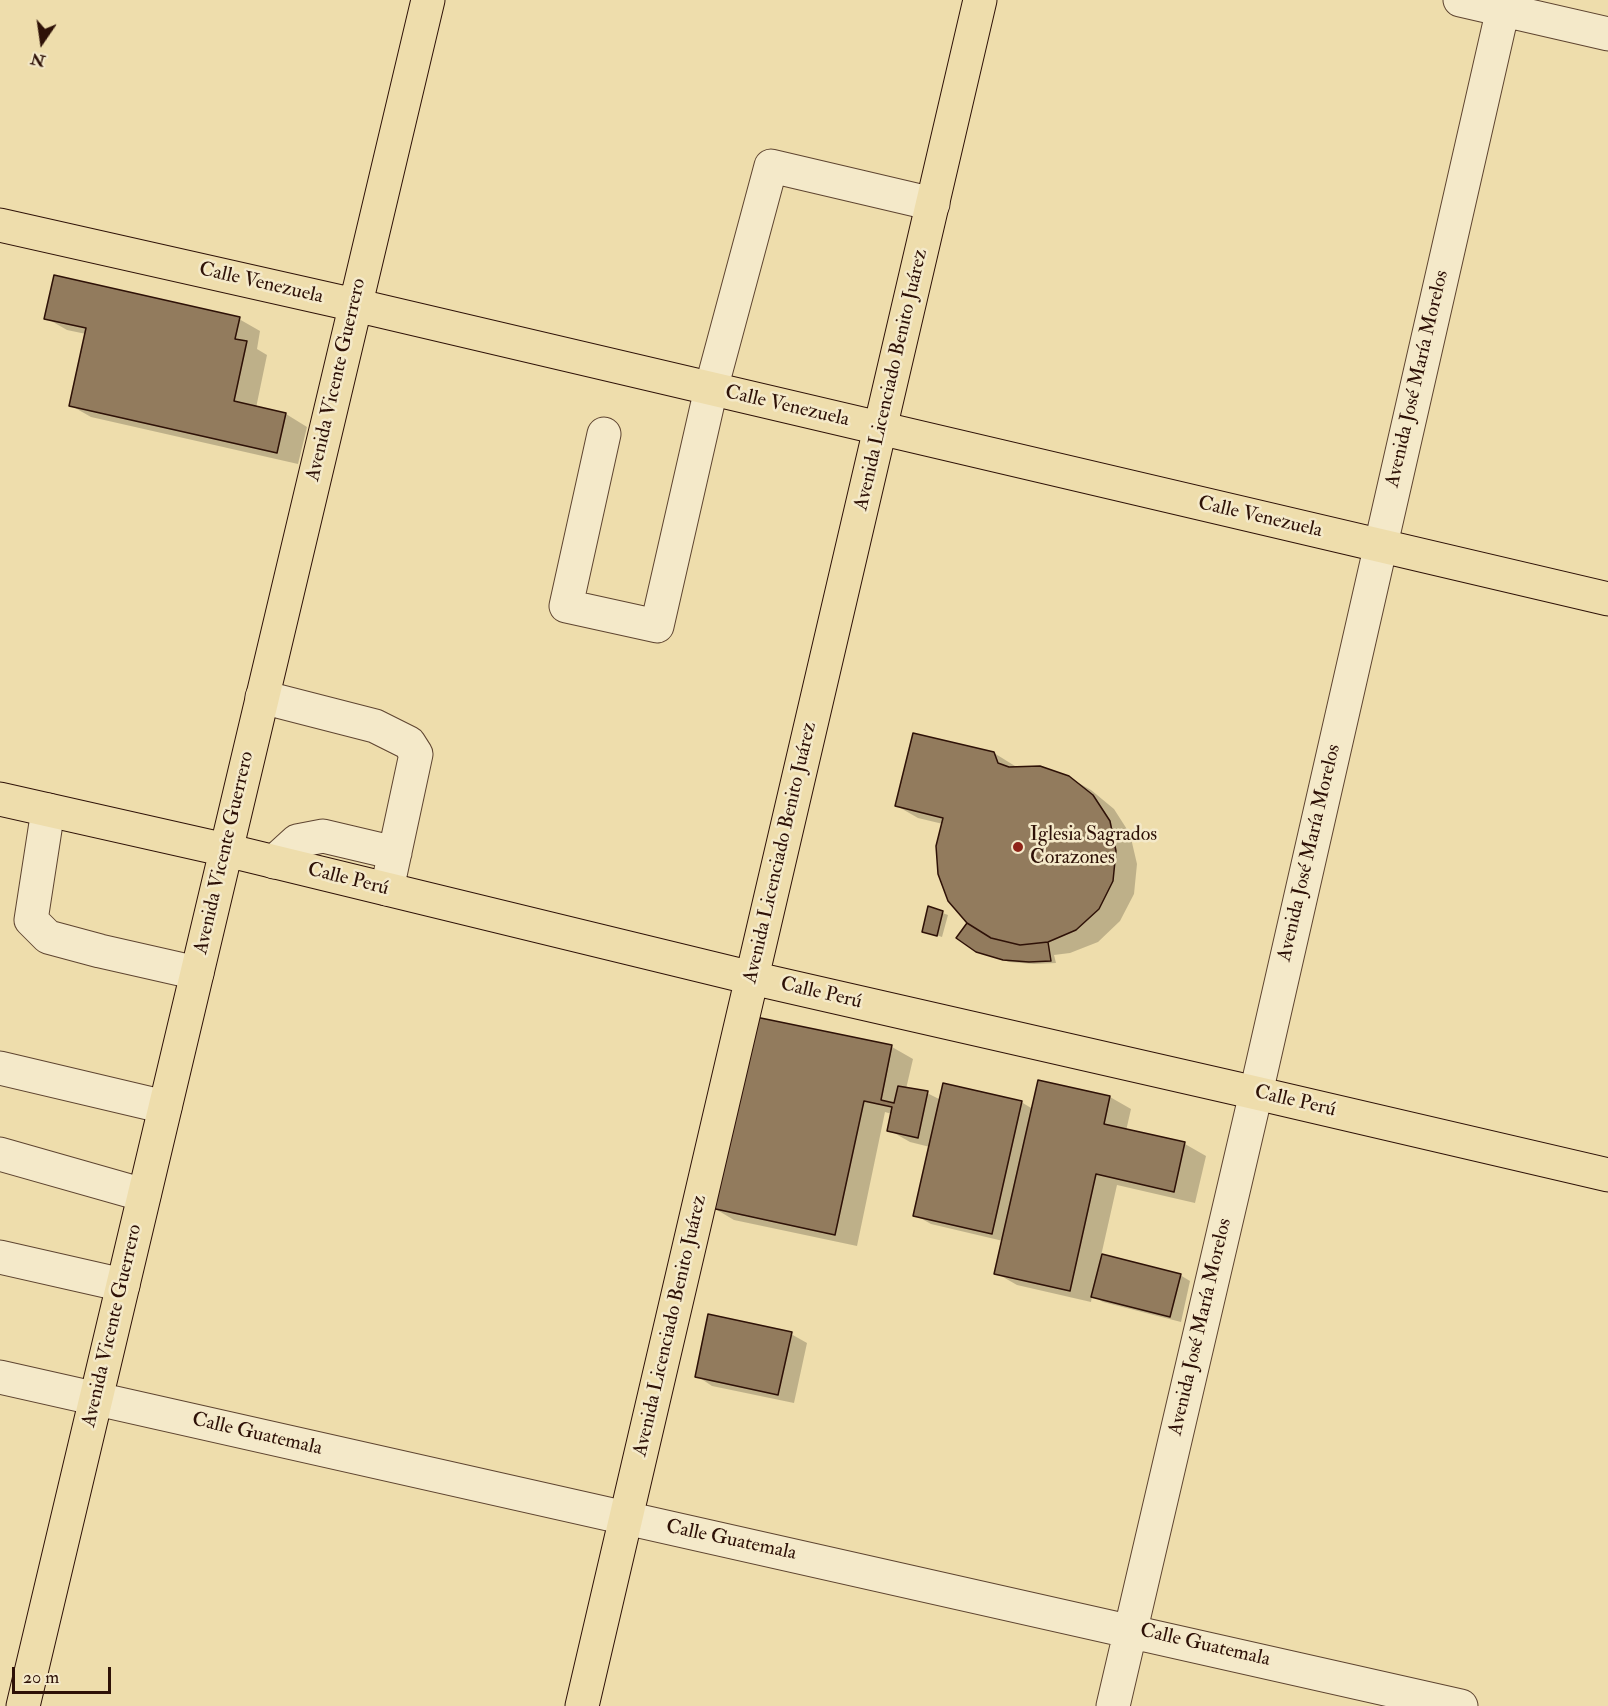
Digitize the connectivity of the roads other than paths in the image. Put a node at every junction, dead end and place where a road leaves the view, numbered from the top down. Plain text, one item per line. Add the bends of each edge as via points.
1 (428, 0) edge
2 (980, 0) edge
3 (1460, 0) edge
4 (1504, 5) edge
5 (1608, 34) edge
6 (933, 204) junction
7 (0, 225) edge
8 (355, 305) junction
9 (711, 389) junction
10 (880, 429) junction
11 (604, 434) dead end
12 (1379, 546) junction
13 (1608, 599) edge
14 (262, 698) junction
15 (0, 799) edge
16 (48, 810) junction
17 (226, 850) junction
18 (395, 853) junction
19 (274, 862) junction
20 (387, 889) junction
21 (197, 973) junction
22 (752, 978) junction
23 (0, 1068) edge
24 (1256, 1093) junction
25 (165, 1107) junction
26 (0, 1154) edge
27 (1608, 1175) edge
28 (144, 1195) junction
29 (0, 1257) edge
30 (123, 1285) junction
31 (0, 1377) edge
32 (96, 1398) junction
33 (626, 1518) junction
34 (1131, 1629) junction
35 (23, 1706) edge
36 (582, 1706) edge
37 (1113, 1706) edge
38 (1461, 1706) edge

1 - 8 main road, Avenida Vicente Guerrero
2 - 6 main road, Avenida Licenciado Benito Juárez
3 - 4 street
4 - 5 street
4 - 12 street, Avenida José María Morelos
6 - 9 street via 771,166
6 - 10 main road, Avenida Licenciado Benito Juárez
7 - 8 main road, Calle Venezuela
8 - 9 main road, Calle Venezuela
8 - 14 main road, Avenida Vicente Guerrero
9 - 10 main road, Calle Venezuela
9 - 11 street via 657,626 566,606
10 - 12 main road, Calle Venezuela
10 - 22 main road, Avenida Licenciado Benito Juárez
12 - 13 main road, Calle Venezuela
12 - 24 street, Avenida José María Morelos
14 - 17 main road, Avenida Vicente Guerrero
14 - 18 street via 375,726 409,743 416,754
15 - 16 main road, Calle Perú
16 - 17 main road, Calle Perú
16 - 21 street via 31,921 48,937
17 - 19 main road, Calle Perú
17 - 21 main road, Avenida Vicente Guerrero
18 - 19 street via 323,836 297,841
18 - 20 street
19 - 20 main road, Calle Perú
20 - 22 main road, Calle Perú
21 - 25 main road, Avenida Vicente Guerrero
22 - 24 main road, Calle Perú
22 - 33 main road, Avenida Licenciado Benito Juárez
23 - 25 street
24 - 27 main road, Calle Perú
24 - 34 street, Avenida José María Morelos
25 - 28 main road, Avenida Vicente Guerrero
26 - 28 street
28 - 30 main road, Avenida Vicente Guerrero
29 - 30 street
30 - 32 main road, Avenida Vicente Guerrero
31 - 32 street, Calle Guatemala
32 - 33 street, Calle Guatemala
32 - 35 main road, Avenida Vicente Guerrero
33 - 34 street, Calle Guatemala
33 - 36 main road, Avenida Licenciado Benito Juárez
34 - 37 street, Avenida José María Morelos
34 - 38 street, Calle Guatemala

